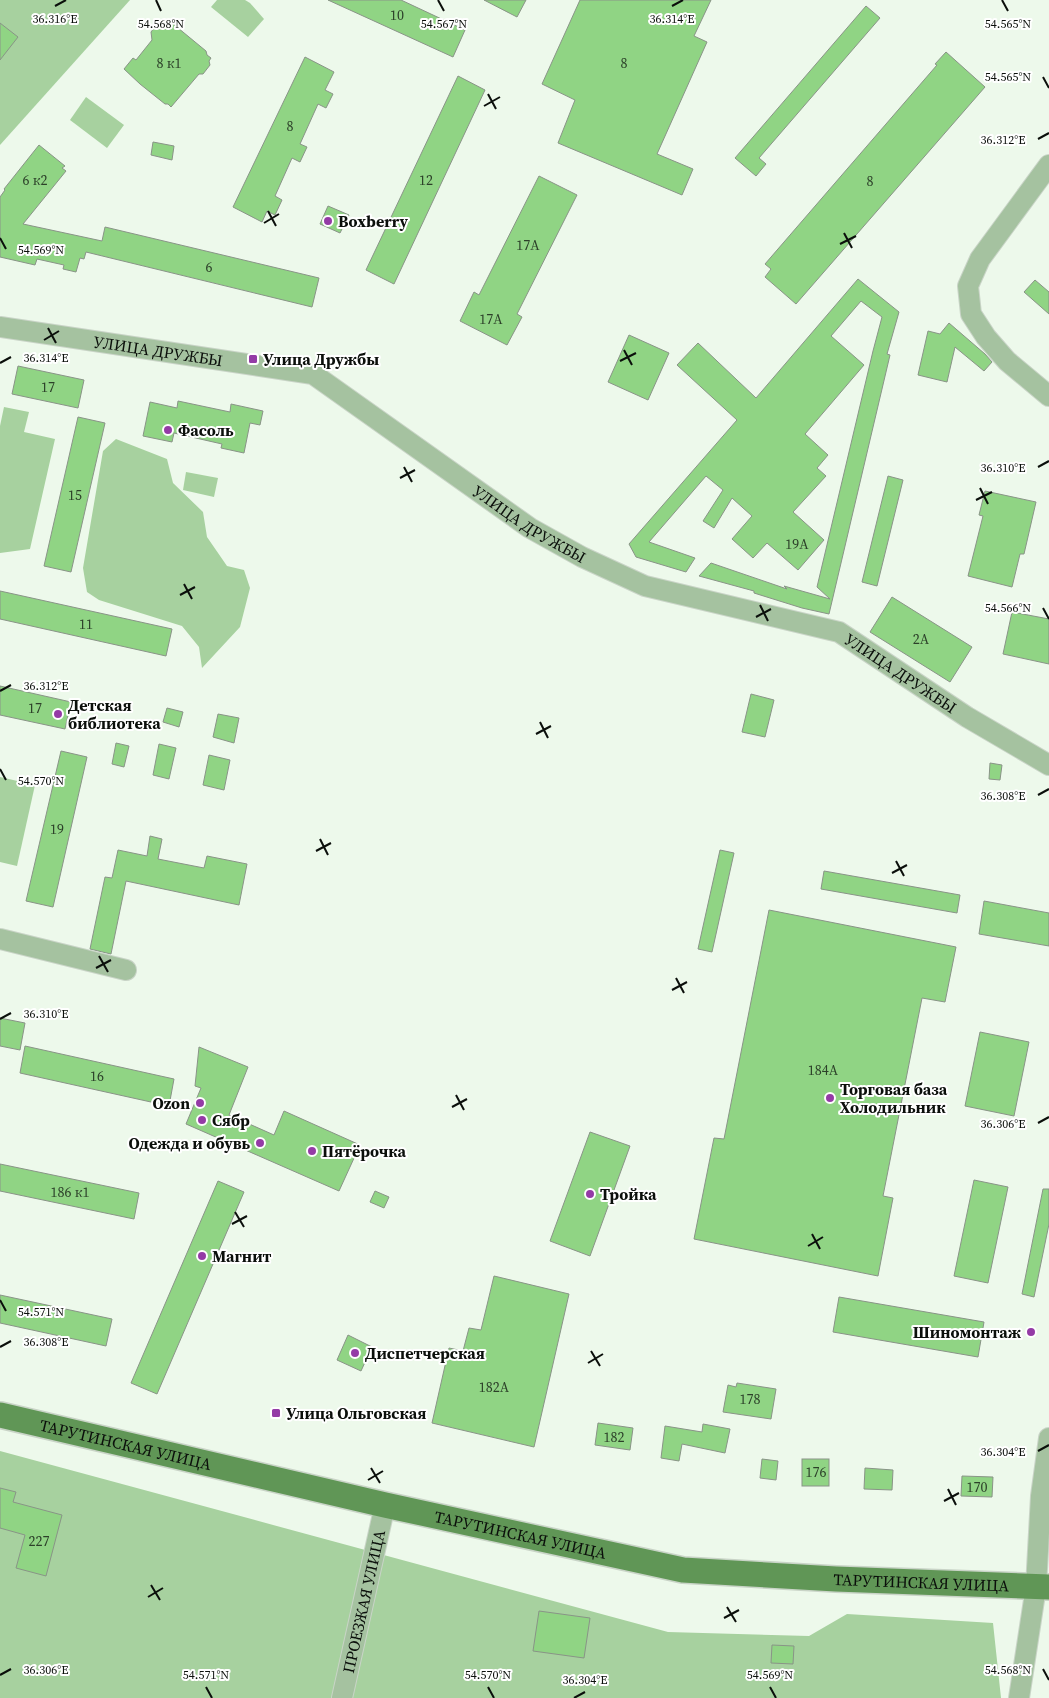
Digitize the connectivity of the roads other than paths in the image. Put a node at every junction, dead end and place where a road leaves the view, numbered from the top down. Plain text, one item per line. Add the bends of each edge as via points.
1 (1049, 165) edge
2 (0, 327) edge
3 (1049, 396) edge
4 (1049, 765) edge
5 (0, 939) edge
6 (126, 970) dead end
7 (0, 1415) edge
8 (1049, 1438) edge
9 (385, 1505) junction
10 (1042, 1587) edge
11 (342, 1698) edge
12 (1019, 1698) edge

1 - 3 street via 980,259 968,286 971,314 986,336 1007,361
2 - 4 street, УЛИЦА ДРУЖБЫ via 314,374 530,528 582,557 645,586 839,632 967,717
5 - 6 street
7 - 9 main road, ТАРУТИНСКАЯ УЛИЦА
8 - 10 street via 1041,1496
9 - 10 main road, ТАРУТИНСКАЯ УЛИЦА via 683,1570
9 - 11 street, ПРОЕЗЖАЯ УЛИЦА
10 - 12 street

